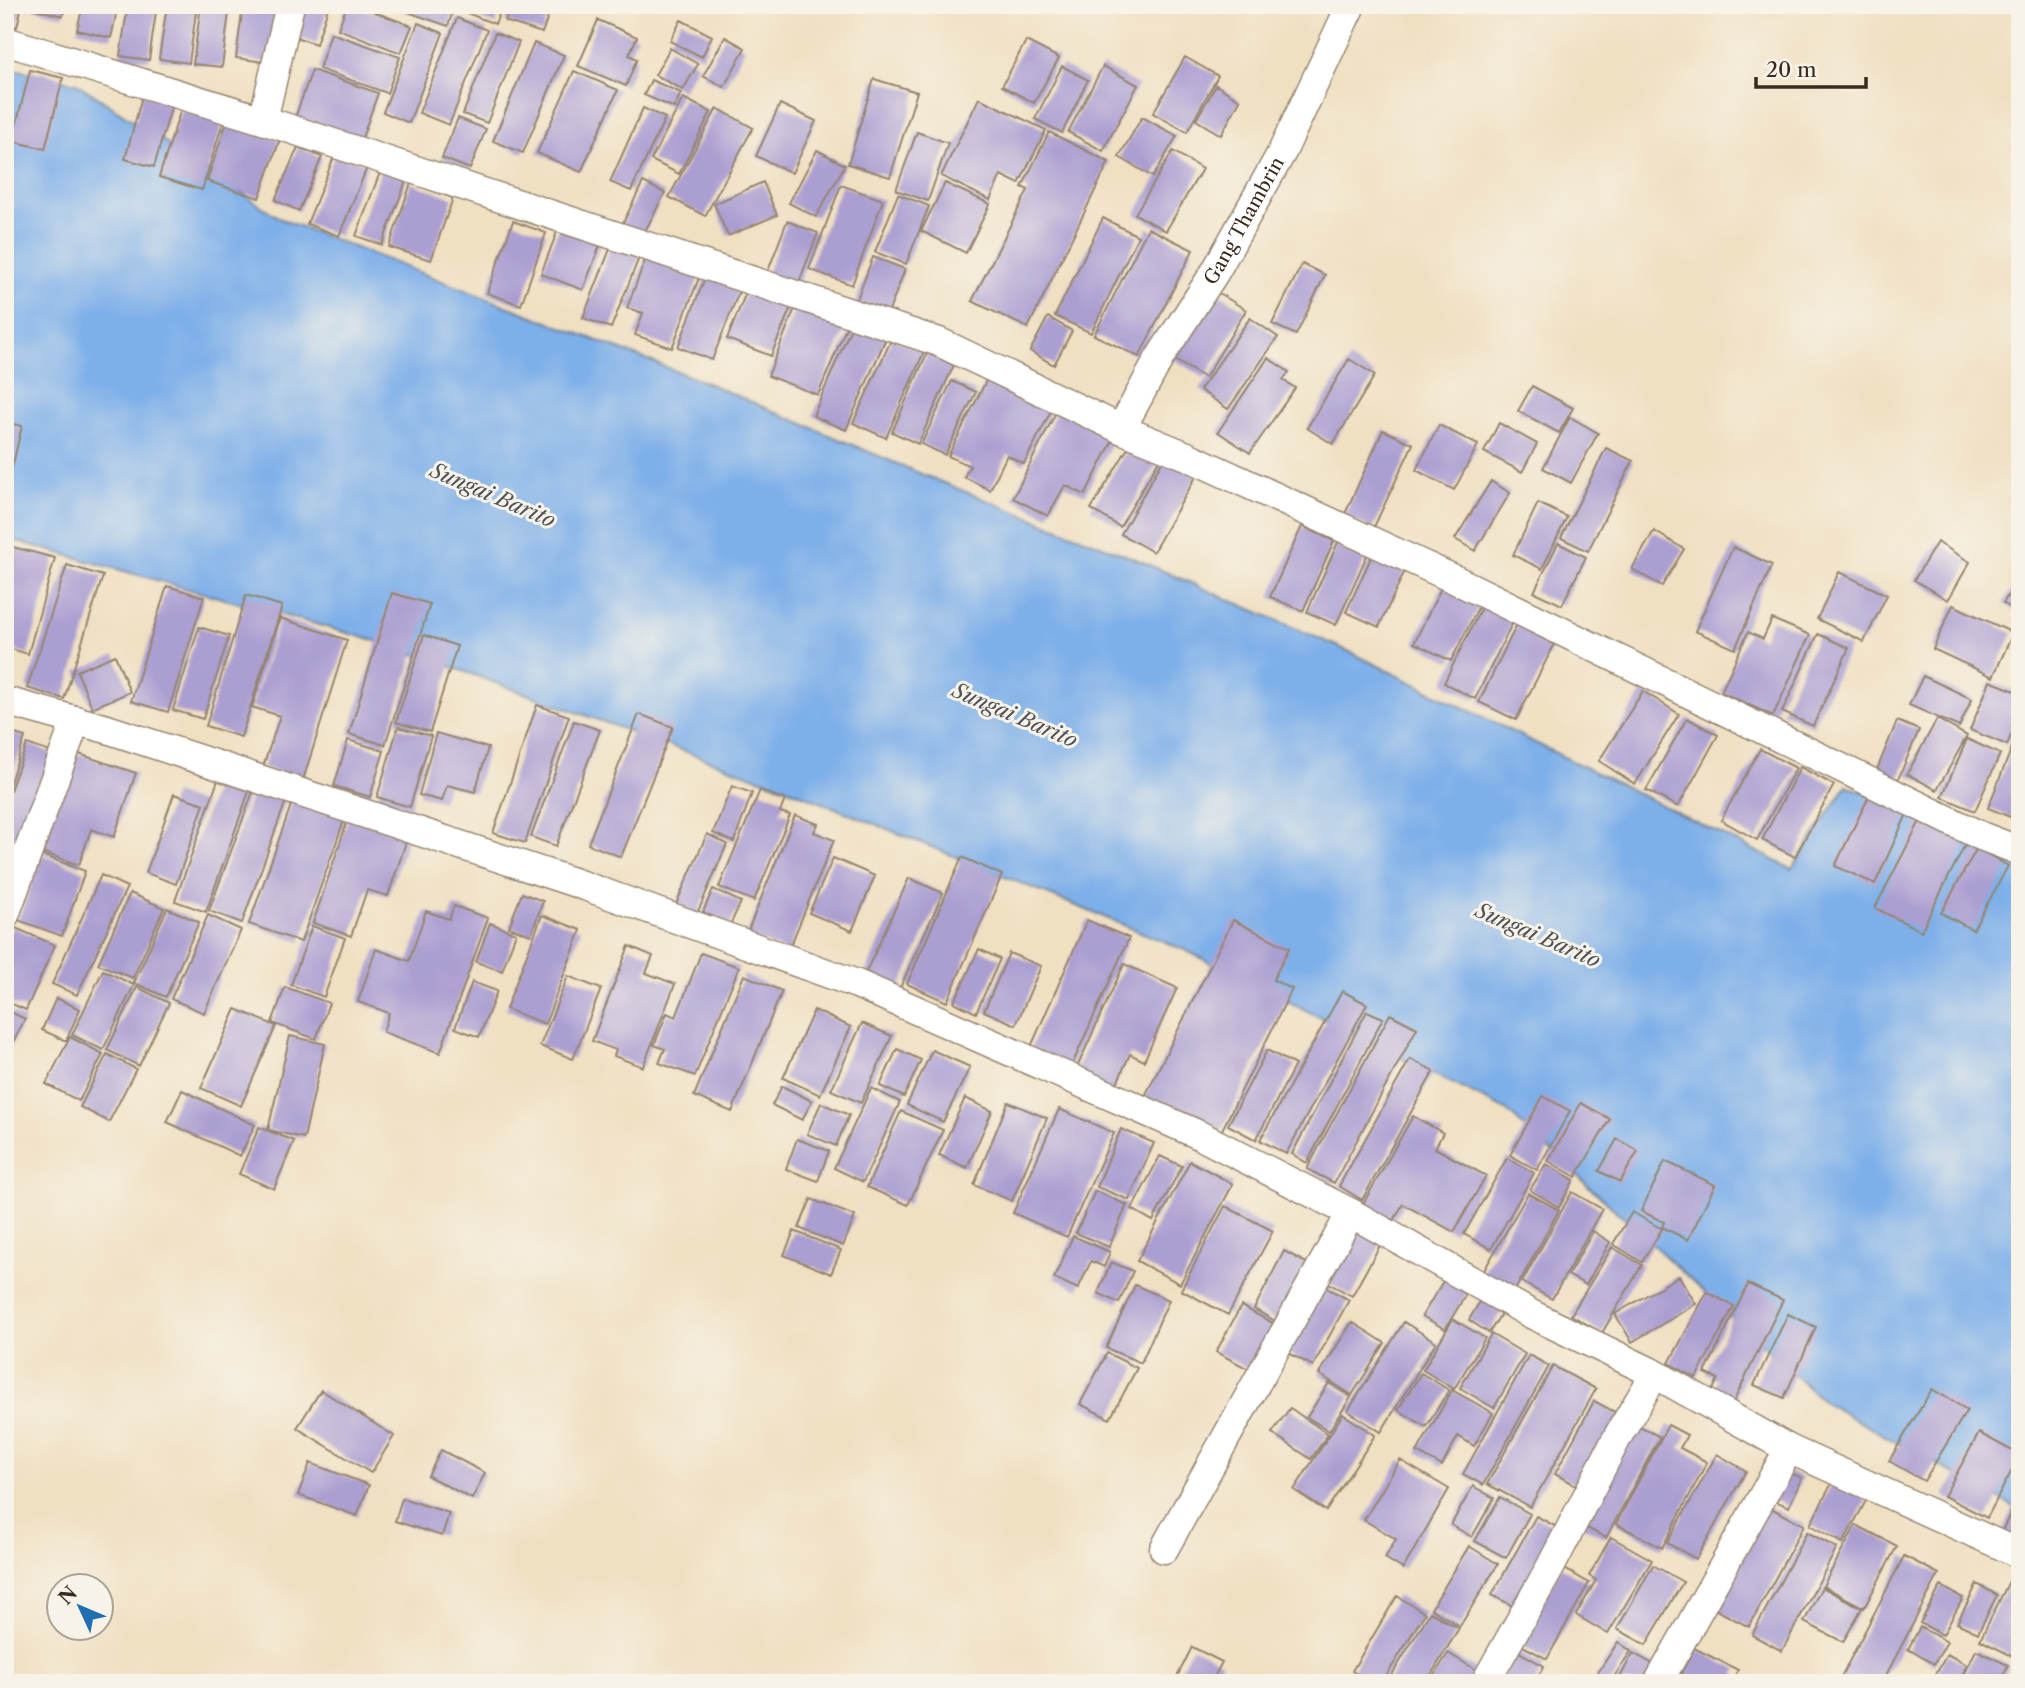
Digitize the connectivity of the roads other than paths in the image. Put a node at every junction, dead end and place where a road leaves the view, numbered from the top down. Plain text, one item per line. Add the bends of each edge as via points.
1 (290, 5) edge
2 (1351, 5) edge
3 (5, 41) edge
4 (263, 120) junction
5 (1121, 429) junction
6 (5, 701) edge
7 (76, 720) junction
8 (2020, 851) edge
9 (5, 915) edge
10 (1351, 1213) junction
11 (1654, 1374) junction
12 (1789, 1448) junction
13 (1164, 1549) dead end
14 (2020, 1554) edge
15 (1659, 1681) edge
16 (1485, 1683) edge

1 - 4 street
2 - 5 street, Gang Thambrin via 1282,152
3 - 4 street
4 - 5 street via 939,342
5 - 8 street via 1456,580
6 - 7 street
7 - 9 street
7 - 10 street via 582,885 857,984 1197,1135
10 - 11 street via 1531,1314
10 - 13 street
11 - 12 street
11 - 16 street
12 - 14 street
12 - 15 street

